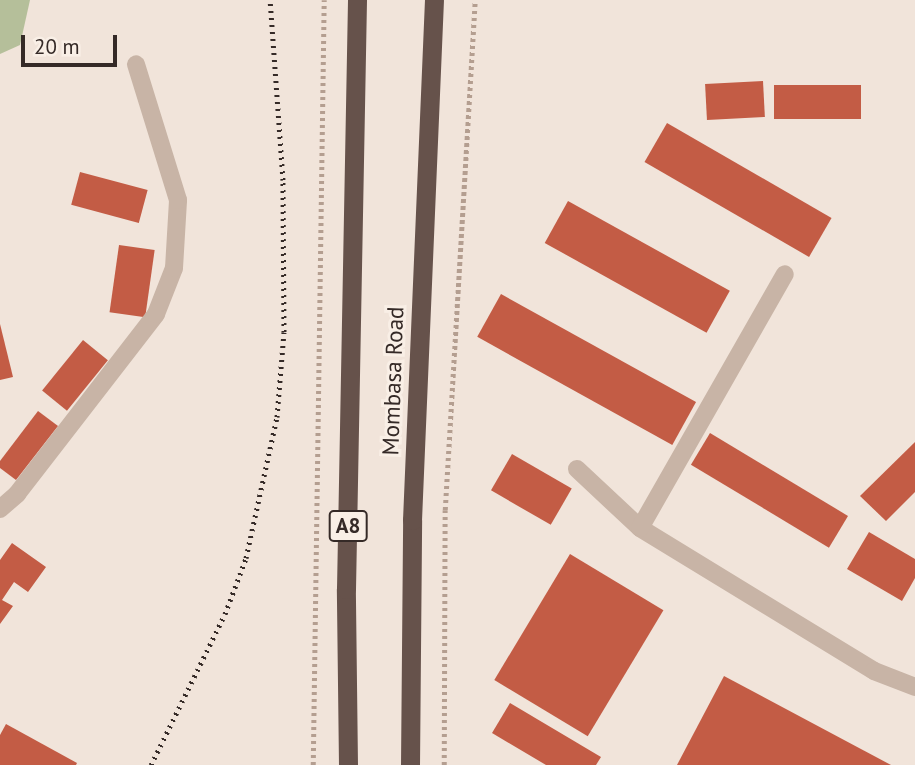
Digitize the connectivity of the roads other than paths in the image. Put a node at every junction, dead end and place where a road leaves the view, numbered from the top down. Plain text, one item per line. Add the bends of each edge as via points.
1 (358, 0) edge
2 (434, 0) edge
3 (136, 64) dead end
4 (785, 274) dead end
5 (577, 468) dead end
6 (0, 509) edge
7 (640, 528) junction
8 (915, 687) edge
9 (348, 765) edge
10 (410, 765) edge

1 - 9 highway, Mombasa Road / A8 via 346,589
2 - 10 highway, Mombasa Road via 412,520
3 - 6 street via 178,200 174,268 156,314 17,494
4 - 7 street
5 - 7 street
7 - 8 street via 874,671

